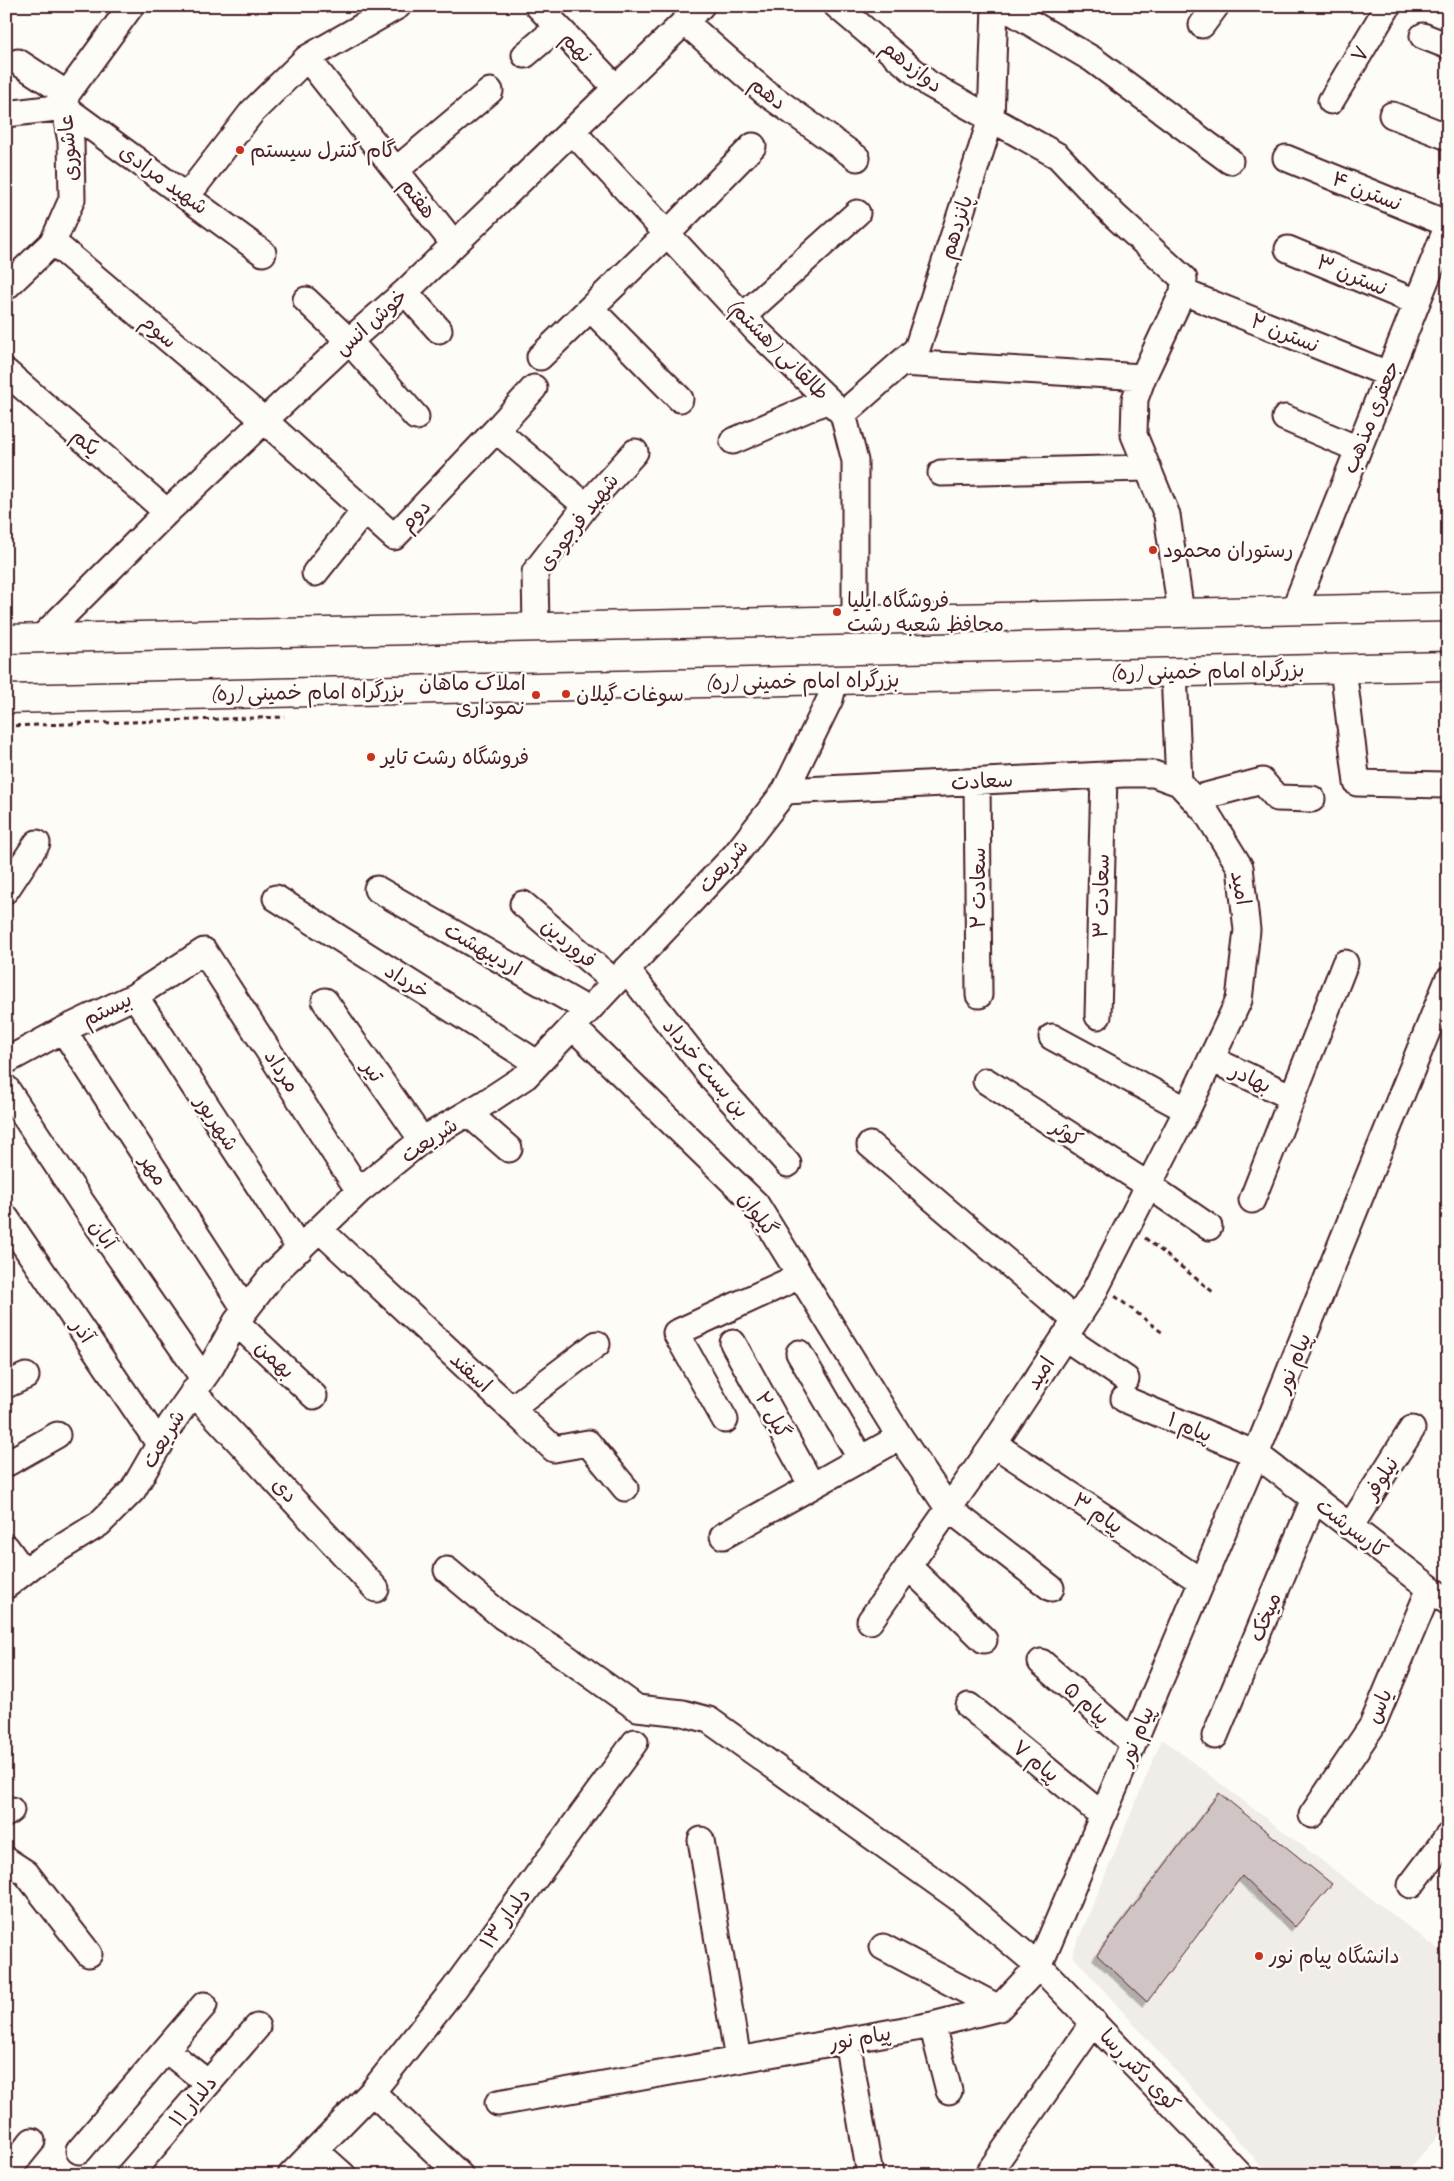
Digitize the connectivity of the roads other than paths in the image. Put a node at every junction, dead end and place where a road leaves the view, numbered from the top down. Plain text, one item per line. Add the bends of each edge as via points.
1 (131, 6) edge
2 (398, 6) edge
3 (538, 6) edge
4 (837, 6) edge
5 (995, 6) edge
6 (1002, 6) edge
7 (1388, 6) edge
8 (693, 14) edge
9 (558, 27) junction
10 (1423, 36) dead end
11 (1448, 46) edge
12 (525, 55) dead end
13 (307, 58) junction
14 (18, 62) dead end
15 (616, 88) junction
16 (490, 90) dead end
17 (65, 101) junction
18 (1331, 101) dead end
19 (6, 114) edge
20 (1392, 115) dead end
21 (991, 119) junction
22 (572, 131) junction
23 (1448, 137) edge
24 (753, 146) dead end
25 (857, 158) dead end
26 (1286, 158) dead end
27 (1230, 161) dead end
28 (396, 170) junction
29 (187, 196) junction
30 (857, 213) dead end
31 (1448, 224) edge
32 (667, 234) junction
33 (53, 242) junction
34 (454, 244) junction
35 (1288, 249) dead end
36 (262, 253) dead end
37 (10, 275) edge
38 (405, 292) junction
39 (1183, 292) junction
40 (306, 300) dead end
41 (1416, 302) junction
42 (591, 309) junction
43 (743, 316) junction
44 (439, 330) dead end
45 (349, 341) junction
46 (540, 357) dead end
47 (901, 363) junction
48 (6, 372) edge
49 (1388, 374) junction
50 (1143, 377) junction
51 (534, 388) dead end
52 (680, 399) dead end
53 (835, 407) junction
54 (416, 417) dead end
55 (1285, 418) dead end
56 (265, 421) junction
57 (496, 430) junction
58 (733, 441) dead end
59 (1358, 449) junction
60 (635, 452) dead end
61 (1148, 468) junction
62 (942, 474) dead end
63 (586, 506) junction
64 (365, 510) junction
65 (167, 512) junction
66 (315, 573) dead end
67 (1448, 607) edge
68 (1294, 610) junction
69 (1181, 613) junction
70 (855, 620) junction
71 (536, 627) junction
72 (42, 638) junction
73 (6, 639) edge
74 (1448, 666) edge
75 (1343, 668) junction
76 (1174, 672) junction
77 (835, 680) junction
78 (6, 699) edge
79 (1104, 775) junction
80 (978, 782) junction
81 (1444, 786) dead end
82 (785, 791) junction
83 (1186, 791) junction
84 (1312, 799) dead end
85 (37, 843) dead end
86 (377, 889) dead end
87 (6, 890) edge
88 (276, 898) dead end
89 (523, 904) dead end
90 (204, 951) joint
91 (1345, 963) dead end
92 (620, 976) junction
93 (1448, 980) edge
94 (979, 994) dead end
95 (135, 996) junction
96 (325, 1001) dead end
97 (1098, 1016) dead end
98 (581, 1018) junction
99 (63, 1030) junction
100 (1052, 1037) dead end
101 (1211, 1060) junction
102 (6, 1061) edge
103 (538, 1063) junction
104 (986, 1081) dead end
105 (6, 1088) edge
106 (1292, 1097) junction
107 (1187, 1110) junction
108 (468, 1113) junction
109 (422, 1140) junction
110 (870, 1145) dead end
111 (509, 1149) dead end
112 (788, 1164) dead end
113 (1148, 1185) junction
114 (360, 1191) junction
115 (1252, 1200) dead end
116 (6, 1218) edge
117 (1208, 1227) dead end
118 (320, 1230) junction
119 (300, 1249) junction
120 (800, 1276) junction
121 (240, 1316) junction
122 (1070, 1328) junction
123 (733, 1343) dead end
124 (597, 1344) dead end
125 (799, 1353) dead end
126 (198, 1385) junction
127 (314, 1396) dead end
128 (511, 1409) junction
129 (725, 1420) dead end
130 (1412, 1429) dead end
131 (57, 1435) dead end
132 (900, 1437) junction
133 (994, 1444) junction
134 (160, 1445) junction
135 (1256, 1454) junction
136 (861, 1459) junction
137 (6, 1464) edge
138 (812, 1486) junction
139 (625, 1488) dead end
140 (1314, 1499) junction
141 (948, 1508) junction
142 (1350, 1527) junction
143 (723, 1536) dead end
144 (6, 1546) edge
145 (908, 1566) junction
146 (447, 1570) dead end
147 (15, 1579) edge
148 (1202, 1582) junction
149 (1051, 1588) dead end
150 (376, 1589) dead end
151 (1439, 1595) edge
152 (870, 1621) dead end
153 (984, 1640) dead end
154 (1041, 1662) dead end
155 (969, 1706) dead end
156 (1215, 1736) dead end
157 (636, 1742) dead end
158 (1133, 1744) junction
159 (1312, 1814) dead end
160 (1102, 1815) junction
161 (1448, 1836) edge
162 (701, 1840) dead end
163 (6, 1860) edge
164 (1411, 1885) dead end
165 (884, 1947) dead end
166 (89, 1954) dead end
167 (1040, 1966) junction
168 (204, 2005) dead end
169 (999, 2008) junction
170 (1094, 2022) junction
171 (932, 2025) junction
172 (257, 2027) dead end
173 (847, 2040) junction
174 (166, 2050) junction
175 (738, 2060) junction
176 (208, 2083) junction
177 (949, 2091) dead end
178 (372, 2092) junction
179 (498, 2103) dead end
180 (32, 2141) dead end
181 (315, 2150) junction
182 (79, 2151) dead end
183 (6, 2172) edge
184 (129, 2175) edge
185 (291, 2175) edge
186 (343, 2175) edge
187 (460, 2175) edge
188 (870, 2175) edge
189 (987, 2175) edge
190 (1240, 2175) edge

1 - 17 street, عاشوری
2 - 13 street
3 - 9 street, نهم
4 - 21 street, دوازدهم via 929,84
5 - 21 street, پانزدهم
6 - 27 street via 1092,59
7 - 18 street, ۷
8 - 15 street, خوش انس
8 - 25 street, دهم via 766,93
9 - 12 street
9 - 15 street, نهم
10 - 11 street
13 - 28 street, هفتم
13 - 29 street via 252,112
14 - 17 street, شهید مرادی
15 - 22 street, خوش انس
16 - 28 street
17 - 19 street
17 - 29 street, شهید مرادی
17 - 33 street, عاشوری via 72,141 72,199
20 - 23 street
21 - 39 street, دوازدهم via 1058,156 1115,216 1184,279
21 - 47 street, پانزدهم via 917,349
22 - 32 street, طالقانی (هشتم)
22 - 34 street, خوش انس
24 - 32 street
26 - 31 street, نسترن ۴
28 - 34 street, هفتم
29 - 36 street, شهید مرادی
30 - 43 street
31 - 41 street, جعفری مذهب
32 - 42 street
32 - 43 street, طالقانی (هشتم)
33 - 37 street, عاشوری
33 - 56 street, سوم
34 - 38 street, خوش انس
35 - 41 street, نسترن ۳
38 - 44 street
38 - 45 street, خوش انس
39 - 49 street, نسترن ۲
39 - 50 street
40 - 45 street
41 - 49 street, جعفری مذهب
42 - 46 street
42 - 52 street
43 - 53 street, طالقانی (هشتم)
45 - 54 street
45 - 56 street, خوش انس
47 - 50 street
47 - 53 street, پانزدهم
48 - 65 street, یکم
49 - 59 street, جعفری مذهب
50 - 61 street via 1135,399 1134,435
51 - 57 street, دوم
53 - 58 street, پانزدهم
53 - 70 street, طالقانی (هشتم) via 855,461
55 - 59 street
56 - 64 street, دوم
56 - 65 street, خوش انس
57 - 63 street
57 - 64 street, دوم via 394,537
59 - 68 street, جعفری مذهب
60 - 63 street, شهید فرجودی
61 - 62 street
61 - 69 street via 1167,515
63 - 71 street, شهید فرجودی via 535,572
64 - 66 street
65 - 72 street, خوش انس
67 - 68 highway
68 - 69 highway
69 - 70 highway
70 - 71 highway
71 - 72 highway
72 - 73 highway
74 - 75 highway, بزرگراه امام خمینی (ره)
75 - 76 highway, بزرگراه امام خمینی (ره)
75 - 81 street via 1357,783
76 - 77 highway, بزرگراه امام خمینی (ره)
76 - 83 street
77 - 78 highway, بزرگراه امام خمینی (ره)
77 - 82 street, شریعت via 830,699
79 - 80 street, سعادت
79 - 83 street, سعادت via 1154,774
79 - 97 street, سعادت ۳
80 - 82 street, سعادت
80 - 94 street, سعادت ۲
82 - 92 street, شریعت via 736,854
83 - 84 street via 1262,781 1277,798
83 - 101 street, امید via 1206,812 1240,867 1247,930 1239,1000
85 - 87 street
86 - 98 street, اردیبهشت
88 - 103 street, خرداد
89 - 92 street, فروردین
90 - 95 street, بیستم
90 - 114 street, مرداد
91 - 106 street
92 - 98 street, شریعت
92 - 112 street, بن بست خرداد
93 - 135 street, پیام نور
95 - 99 street, بیستم
95 - 119 street, شهریور
96 - 109 street, تیر
98 - 103 street, شریعت
98 - 120 street, گیلوان via 756,1204
99 - 102 street, بیستم
99 - 121 street, مهر
100 - 107 street
101 - 106 street, بهادر
101 - 107 street, امید
103 - 108 street, شریعت via 526,1076
104 - 113 street, کوثر
105 - 126 street, آبان
106 - 115 street
107 - 113 street, امید
108 - 109 street, شریعت
108 - 111 street
109 - 114 street, شریعت
110 - 122 street, پیام ۱
113 - 117 street, کوثر
113 - 122 street, امید via 1098,1283
114 - 118 street, شریعت
116 - 134 street, آذر
118 - 119 street, شریعت
118 - 128 street, اسفند
119 - 121 street, شریعت via 274,1273
120 - 129 street via 676,1332
120 - 132 street, گیلوان
121 - 126 street, شریعت
121 - 127 street, بهمن
122 - 133 street, امید
122 - 135 street, پیام ۱ via 1125,1389
123 - 138 street, گیل ۲
124 - 128 street
125 - 136 street
126 - 134 street, شریعت
126 - 150 street, دی
128 - 139 street, اسفند via 554,1449 588,1443
130 - 142 street, نیلوفر
131 - 137 street
132 - 136 street
132 - 141 street, گیلوان
133 - 141 street, امید
133 - 148 street, پیام ۳
134 - 147 street, شریعت via 133,1490 99,1524
135 - 140 street, کارسرشت
135 - 148 street, پیام نور
136 - 138 street
138 - 143 street
140 - 142 street, کارسرشت
140 - 156 street, میخک
141 - 145 street, امید
141 - 149 street, گیلوان
142 - 151 street, کارسرشت
144 - 147 street
145 - 152 street, امید
145 - 153 street
146 - 167 street, کوی دکتر رسا via 503,1617 637,1708 683,1713 709,1720 957,1897
148 - 158 street, پیام نور
151 - 159 street, یاس via 1372,1726
154 - 158 street, پیام ۵
155 - 160 street, پیام ۷
157 - 178 street, دلدار ۱۳ via 454,1989
158 - 160 street, پیام نور
160 - 167 street, پیام نور
161 - 164 street
162 - 175 street
163 - 166 street via 26,1873
165 - 169 street
167 - 169 street, پیام نور
167 - 170 street, کوی دکتر رسا
168 - 174 street
169 - 171 street, پیام نور
170 - 189 street
170 - 190 street, کوی دکتر رسا
171 - 173 street, پیام نور
171 - 177 street
172 - 176 street, دلدار ۱۱
173 - 175 street, پیام نور
173 - 188 street
174 - 176 street
174 - 182 street
175 - 179 street, پیام نور
176 - 184 street, دلدار ۱۱
178 - 181 street, دلدار ۱۳
178 - 187 street
180 - 183 street
181 - 185 street, دلدار ۱۳
181 - 186 street

